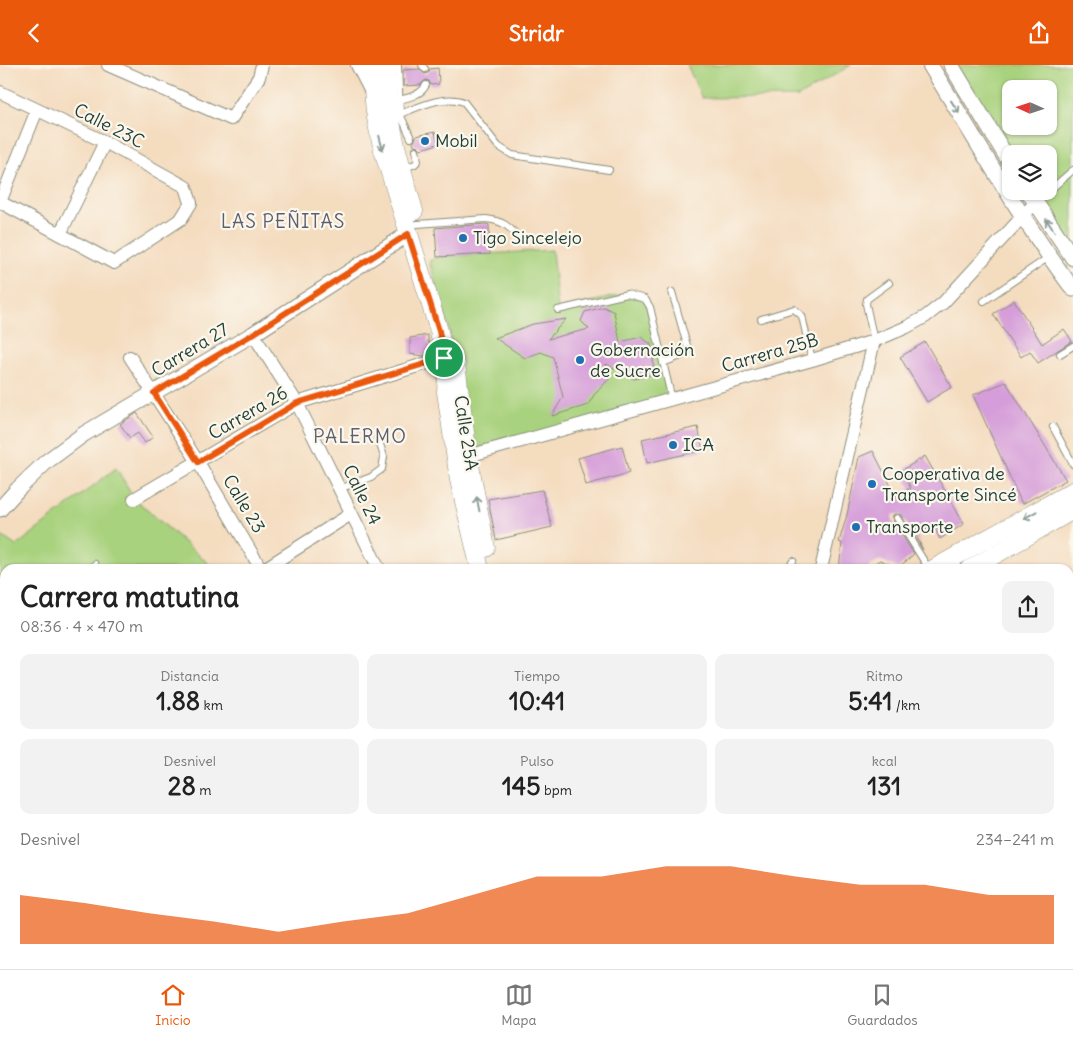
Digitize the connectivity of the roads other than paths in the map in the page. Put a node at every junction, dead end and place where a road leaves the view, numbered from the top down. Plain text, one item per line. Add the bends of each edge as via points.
1 (108, 65) edge
2 (262, 65) edge
3 (357, 65) edge
4 (373, 65) edge
5 (387, 65) edge
6 (398, 65) edge
7 (930, 65) edge
8 (951, 65) edge
9 (122, 68) edge
10 (426, 85) dead end
11 (0, 92) edge
12 (389, 106) junction
13 (36, 110) junction
14 (411, 138) dead end
15 (105, 142) junction
16 (1002, 149) edge
17 (416, 150) dead end
18 (402, 169) junction
19 (609, 170) dead end
20 (1073, 170) edge
21 (1057, 184) edge
22 (1031, 200) edge
23 (1034, 200) edge
24 (0, 202) edge
25 (1023, 216) junction
26 (413, 229) junction
27 (60, 234) junction
28 (521, 239) dead end
29 (1049, 257) junction
30 (1073, 259) edge
31 (889, 283) dead end
32 (1073, 289) edge
33 (672, 292) dead end
34 (984, 301) dead end
35 (558, 310) dead end
36 (762, 319) dead end
37 (253, 334) junction
38 (874, 341) junction
39 (1073, 346) edge
40 (1060, 354) dead end
41 (130, 357) dead end
42 (444, 358) junction
43 (812, 359) junction
44 (663, 363) junction
45 (447, 377) junction
46 (154, 393) junction
47 (672, 400) junction
48 (297, 403) junction
49 (1053, 427) dead end
50 (378, 438) dead end
51 (468, 456) junction
52 (198, 462) junction
53 (1073, 464) edge
54 (339, 489) junction
55 (1073, 491) edge
56 (134, 499) dead end
57 (0, 509) edge
58 (1073, 510) edge
59 (351, 513) junction
60 (897, 518) dead end
61 (793, 561) dead end
62 (259, 564) edge
63 (270, 564) edge
64 (376, 564) edge
65 (479, 564) edge
66 (491, 564) edge
67 (791, 564) edge
68 (822, 564) edge
69 (926, 564) edge
70 (948, 564) edge
71 (979, 564) edge

1 - 9 street
2 - 9 street via 258,77 231,119
3 - 12 street
4 - 12 main road
5 - 12 main road, Calle 25A
6 - 12 lane
7 -> 25 street
8 - 16 street
10 - 12 lane via 424,91
11 - 13 street, Calle 23C
12 - 14 lane
12 - 18 main road, Calle 25A
12 - 19 lane via 457,99 464,102 498,146 512,155
12 -> 26 main road, Calle 25A via 383,150
13 - 15 street, Calle 23C
13 - 24 street
15 - 27 street
15 - 27 street, Calle 23C via 186,187 191,203 181,219 114,263
17 - 18 lane via 415,164
18 - 26 main road, Calle 25A
20 - 21 lane
22 - 25 street, Carrera 25B
30 -> 23 street
24 - 27 street
25 - 29 street
25 - 38 street, Carrera 25B via 943,303 907,327
26 - 28 lane via 486,219 505,223
26 - 37 street, Carrera 27
26 - 42 main road, Calle 25A
26 - 51 main road, Calle 25A via 449,328
29 - 32 street
29 - 34 lane
31 - 38 lane via 867,299
33 - 44 lane via 688,349 686,354
35 - 44 lane via 627,294 646,299
36 - 43 lane via 794,309 799,312
37 - 46 street, Carrera 27
37 - 48 street, Calle 24
38 - 43 street, Carrera 25B
38 - 68 street
39 - 40 lane
41 - 46 street, Calle 23
42 - 45 main road, Calle 25A
42 - 48 street, Carrera 26
43 - 47 street, Carrera 25B
44 - 47 lane
45 - 51 main road via 461,452 464,457
45 - 65 main road, Calle 25A via 446,392 459,480
46 - 52 street, Calle 23
46 - 57 street, Carrera 27 via 84,434 46,462
47 - 51 street, Carrera 25B
48 - 52 street, Carrera 26
48 - 54 street, Calle 24
49 - 53 lane via 1066,445
50 - 54 lane via 384,457 382,469 371,477
66 -> 51 main road, Calle 25A
52 - 56 street, Carrera 26
52 - 62 street, Calle 23
54 - 59 street, Calle 24
55 -> 70 main road
58 - 71 main road
59 - 63 street
59 - 64 street, Calle 24
60 - 69 lane
61 - 67 lane

